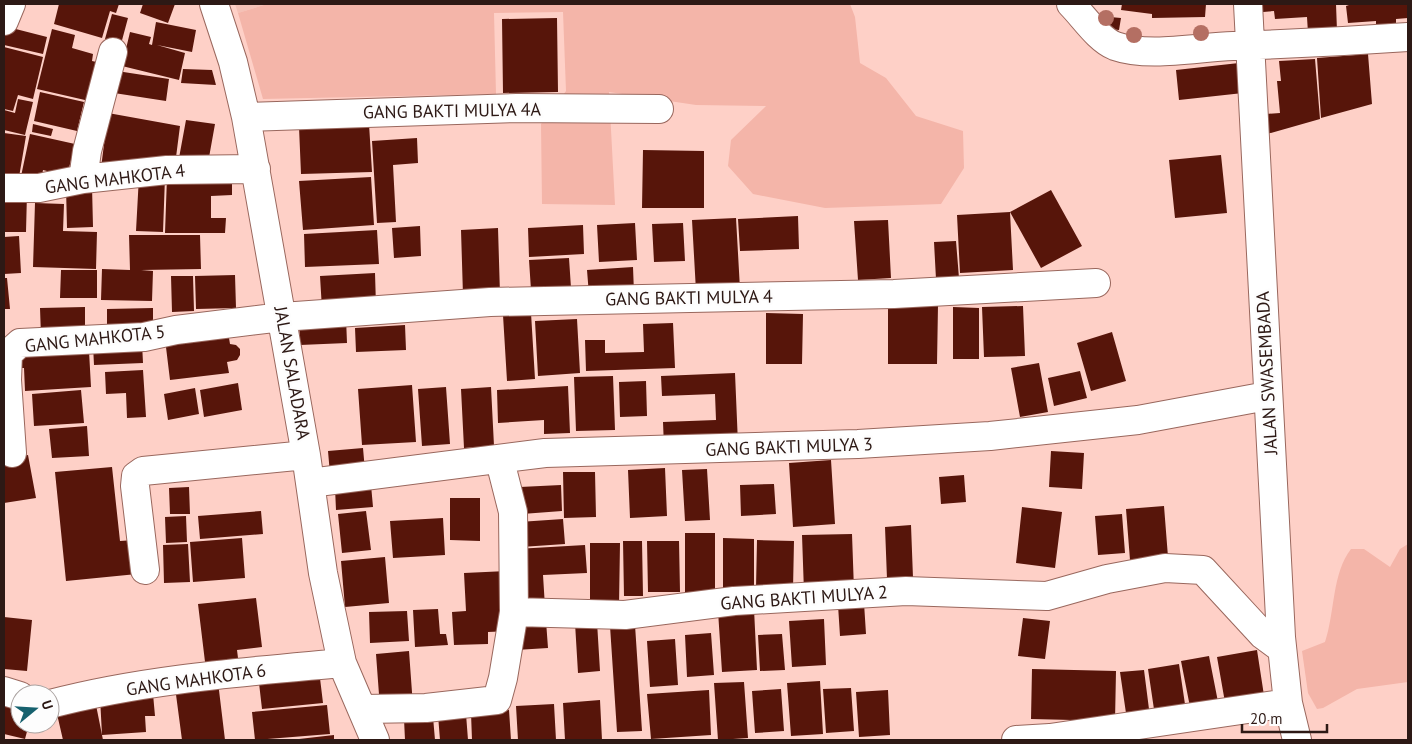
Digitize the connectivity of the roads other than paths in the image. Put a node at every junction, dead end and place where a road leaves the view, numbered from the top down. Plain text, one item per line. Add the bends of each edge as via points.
1 (11, 4) edge
2 (214, 4) edge
3 (1071, 4) edge
4 (1248, 4) edge
5 (4, 21) edge
6 (1408, 37) edge
7 (1250, 46) junction
8 (113, 52) dead end
9 (659, 110) dead end
10 (246, 117) junction
11 (256, 169) junction
12 (83, 179) junction
13 (4, 188) edge
14 (1096, 283) dead end
15 (282, 317) junction
16 (1268, 396) junction
17 (12, 453) dead end
18 (306, 455) junction
19 (500, 461) junction
20 (310, 483) junction
21 (145, 570) dead end
22 (514, 612) junction
23 (1282, 649) junction
24 (342, 662) junction
25 (60, 701) edge
26 (1288, 703) junction
27 (362, 710) junction
28 (376, 740) edge
29 (1016, 740) edge
30 (1297, 740) edge

1 - 5 street
2 - 10 street, JALAN SALADARA
3 - 7 street via 1100,36 1129,49
4 - 7 street, JALAN SWASEMBADA
6 - 7 street
7 - 16 street, JALAN SWASEMBADA
8 - 12 street via 87,151
9 - 10 street, GANG BAKTI MULYA 4A via 517,108
10 - 11 street, JALAN SALADARA
11 - 12 street, GANG MAHKOTA 4 via 167,170
11 - 15 street, JALAN SALADARA
12 - 13 street, GANG MAHKOTA 4 via 38,188
14 - 15 street, GANG BAKTI MULYA 4 via 894,294 490,302
15 - 17 street, GANG MAHKOTA 5 via 144,337 20,343 8,354
15 - 18 street, JALAN SALADARA
16 - 19 street, GANG BAKTI MULYA 3 via 1138,420 990,436 830,446 545,453
16 - 23 street, JALAN SWASEMBADA
18 - 20 street, JALAN SALADARA
18 - 21 street via 143,471 136,476 135,486
19 - 20 street, GANG BAKTI MULYA 3
19 - 22 street via 513,512
20 - 24 street, JALAN SALADARA via 323,573
22 - 23 street, GANG BAKTI MULYA 2 via 625,615 734,601 906,591 1047,596 1165,568 1203,570 1263,636
22 - 27 street via 504,678 497,700 426,708
23 - 26 street, JALAN SWASEMBADA
24 - 25 street, GANG MAHKOTA 6 via 205,676
24 - 27 street, JALAN SALADARA
26 - 29 street via 1050,738
26 - 30 street, JALAN SWASEMBADA
27 - 28 street, JALAN SALADARA

